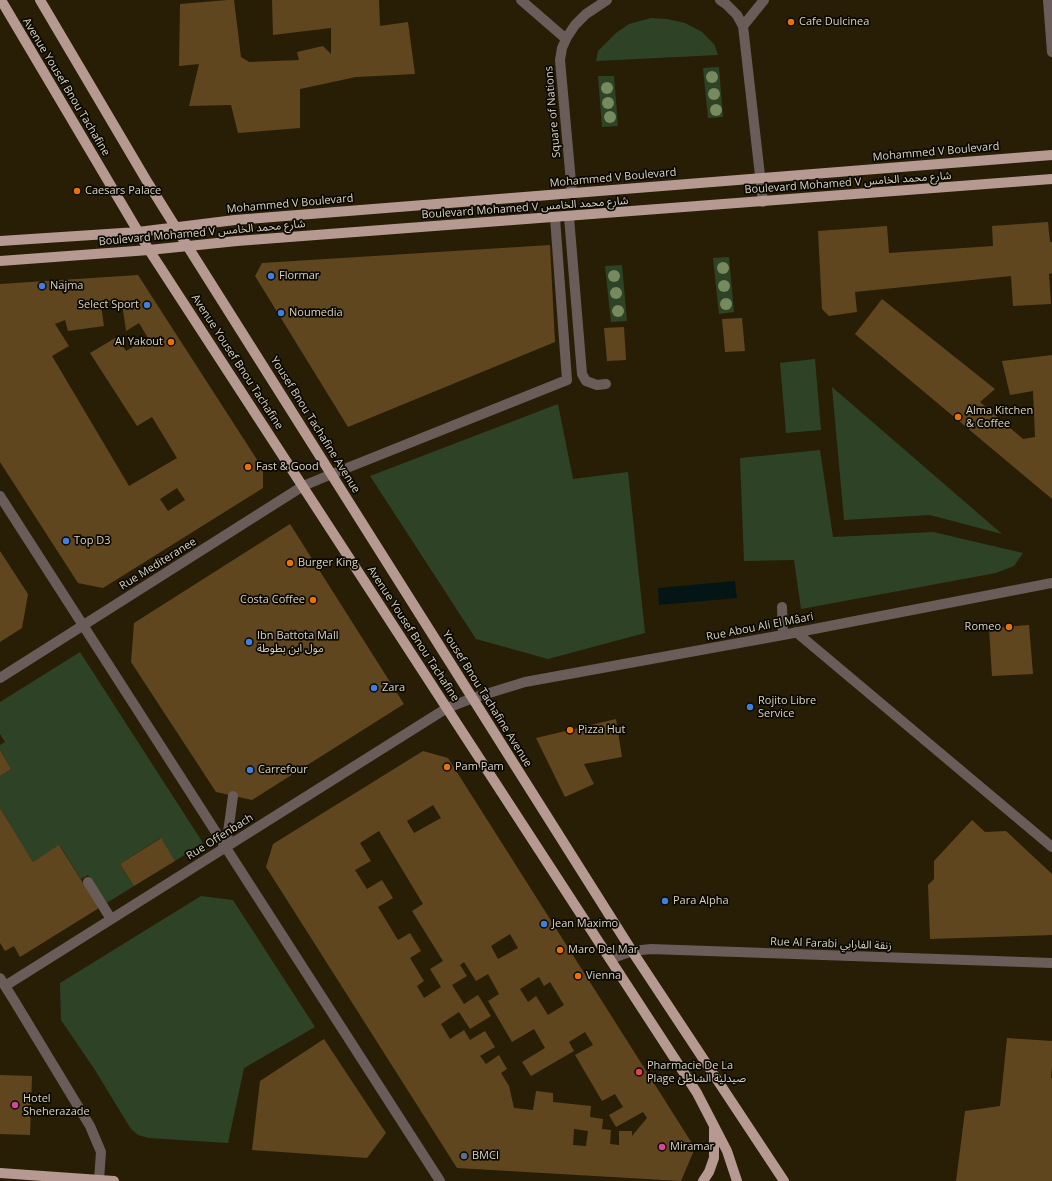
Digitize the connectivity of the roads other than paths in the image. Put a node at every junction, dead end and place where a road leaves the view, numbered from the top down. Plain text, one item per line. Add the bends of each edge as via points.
1 (1, 0) edge
2 (40, 0) edge
3 (521, 0) edge
4 (607, 0) edge
5 (720, 0) edge
6 (764, 0) edge
7 (1048, 0) edge
8 (743, 26) junction
9 (566, 39) junction
10 (1052, 52) edge
11 (1052, 155) edge
12 (760, 178) junction
13 (1052, 179) edge
14 (572, 193) junction
15 (763, 202) junction
16 (570, 217) junction
17 (555, 218) junction
18 (176, 226) junction
19 (138, 232) junction
20 (0, 241) edge
21 (188, 247) junction
22 (150, 250) junction
23 (0, 261) edge
24 (606, 384) dead end
25 (332, 474) junction
26 (303, 486) junction
27 (0, 496) edge
28 (1052, 583) edge
29 (782, 607) dead end
30 (83, 625) junction
31 (796, 632) junction
32 (783, 635) junction
33 (0, 678) edge
34 (473, 698) junction
35 (447, 708) junction
36 (233, 796) dead end
37 (226, 847) junction
38 (1052, 847) edge
39 (88, 882) dead end
40 (111, 919) junction
41 (632, 951) junction
42 (610, 959) junction
43 (1052, 964) edge
44 (3, 982) edge
45 (714, 1124) junction
46 (0, 1173) edge
47 (99, 1180) edge
48 (114, 1181) edge
49 (440, 1181) edge
50 (703, 1181) edge
51 (737, 1181) edge
52 (784, 1181) edge

1 - 19 main road, Avenue Yousef Bnou Tachafine
2 - 18 main road, Avenue Yousef Bnou Tachafine
3 - 9 street
4 - 9 street, Square of Nations via 586,14
5 - 8 street via 737,15
6 - 8 street
7 - 10 street
8 - 12 street
9 - 14 street, Square of Nations via 560,60
11 - 12 main road, Mohammed V Boulevard
12 - 14 main road, Mohammed V Boulevard
12 - 15 street
13 - 15 main road, Boulevard Mohamed V شارع محمد الخامس
14 - 18 main road, Mohammed V Boulevard
15 - 16 main road, Boulevard Mohamed V شارع محمد الخامس
16 - 17 main road, Boulevard Mohamed V شارع محمد الخامس
16 - 24 street via 582,374 586,381 597,385
17 - 21 main road, Boulevard Mohamed V شارع محمد الخامس via 237,241
17 - 25 street, Rue Mediteranee via 567,380
18 - 19 main road, Boulevard Mohamed V شارع محمد الخامس
18 - 21 main road, Yousef Bnou Tachafine Avenue
19 - 20 main road, Boulevard Mohamed V شارع محمد الخامس
19 - 22 main road, Avenue Yousef Bnou Tachafine
21 - 22 main road, Boulevard Mohamed V شارع محمد الخامس
21 - 25 main road, Yousef Bnou Tachafine Avenue
22 - 23 main road, Boulevard Mohamed V شارع محمد الخامس
22 - 26 main road, Avenue Yousef Bnou Tachafine
25 - 26 street, Rue Mediteranee
25 - 34 main road, Yousef Bnou Tachafine Avenue
26 - 30 street, Rue Mediteranee
26 - 35 main road, Avenue Yousef Bnou Tachafine
27 - 30 street
28 - 31 street, Rue Abou Ali El Mâari
29 - 32 street
30 - 33 street, Rue Mediteranee
30 - 37 street
31 - 32 street, Rue Abou Ali El Mâari
31 - 38 street
32 - 34 street, Rue Abou Ali El Mâari via 525,682
34 - 35 street, Rue Abou Ali El Mâari
34 - 41 main road, Yousef Bnou Tachafine Avenue
35 - 37 street, Rue Offenbach
35 - 42 main road, Avenue Yousef Bnou Tachafine
36 - 37 street
37 - 40 street, Rue Offenbach
37 - 49 street
39 - 40 street
40 - 44 street, Rue Offenbach
41 - 42 street, Rue Al Farabi زنقة الفارابي
41 - 43 street, Rue Al Farabi زنقة الفارابي via 651,949
41 - 52 main road, Yousef Bnou Tachafine Avenue
42 - 45 main road, Avenue Yousef Bnou Tachafine via 697,1093
44 - 47 street via 90,1126 101,1152
45 - 50 main road via 714,1158
45 - 51 main road, Avenue Yousef Bnou Tachafine
46 - 47 main road
47 - 48 main road

